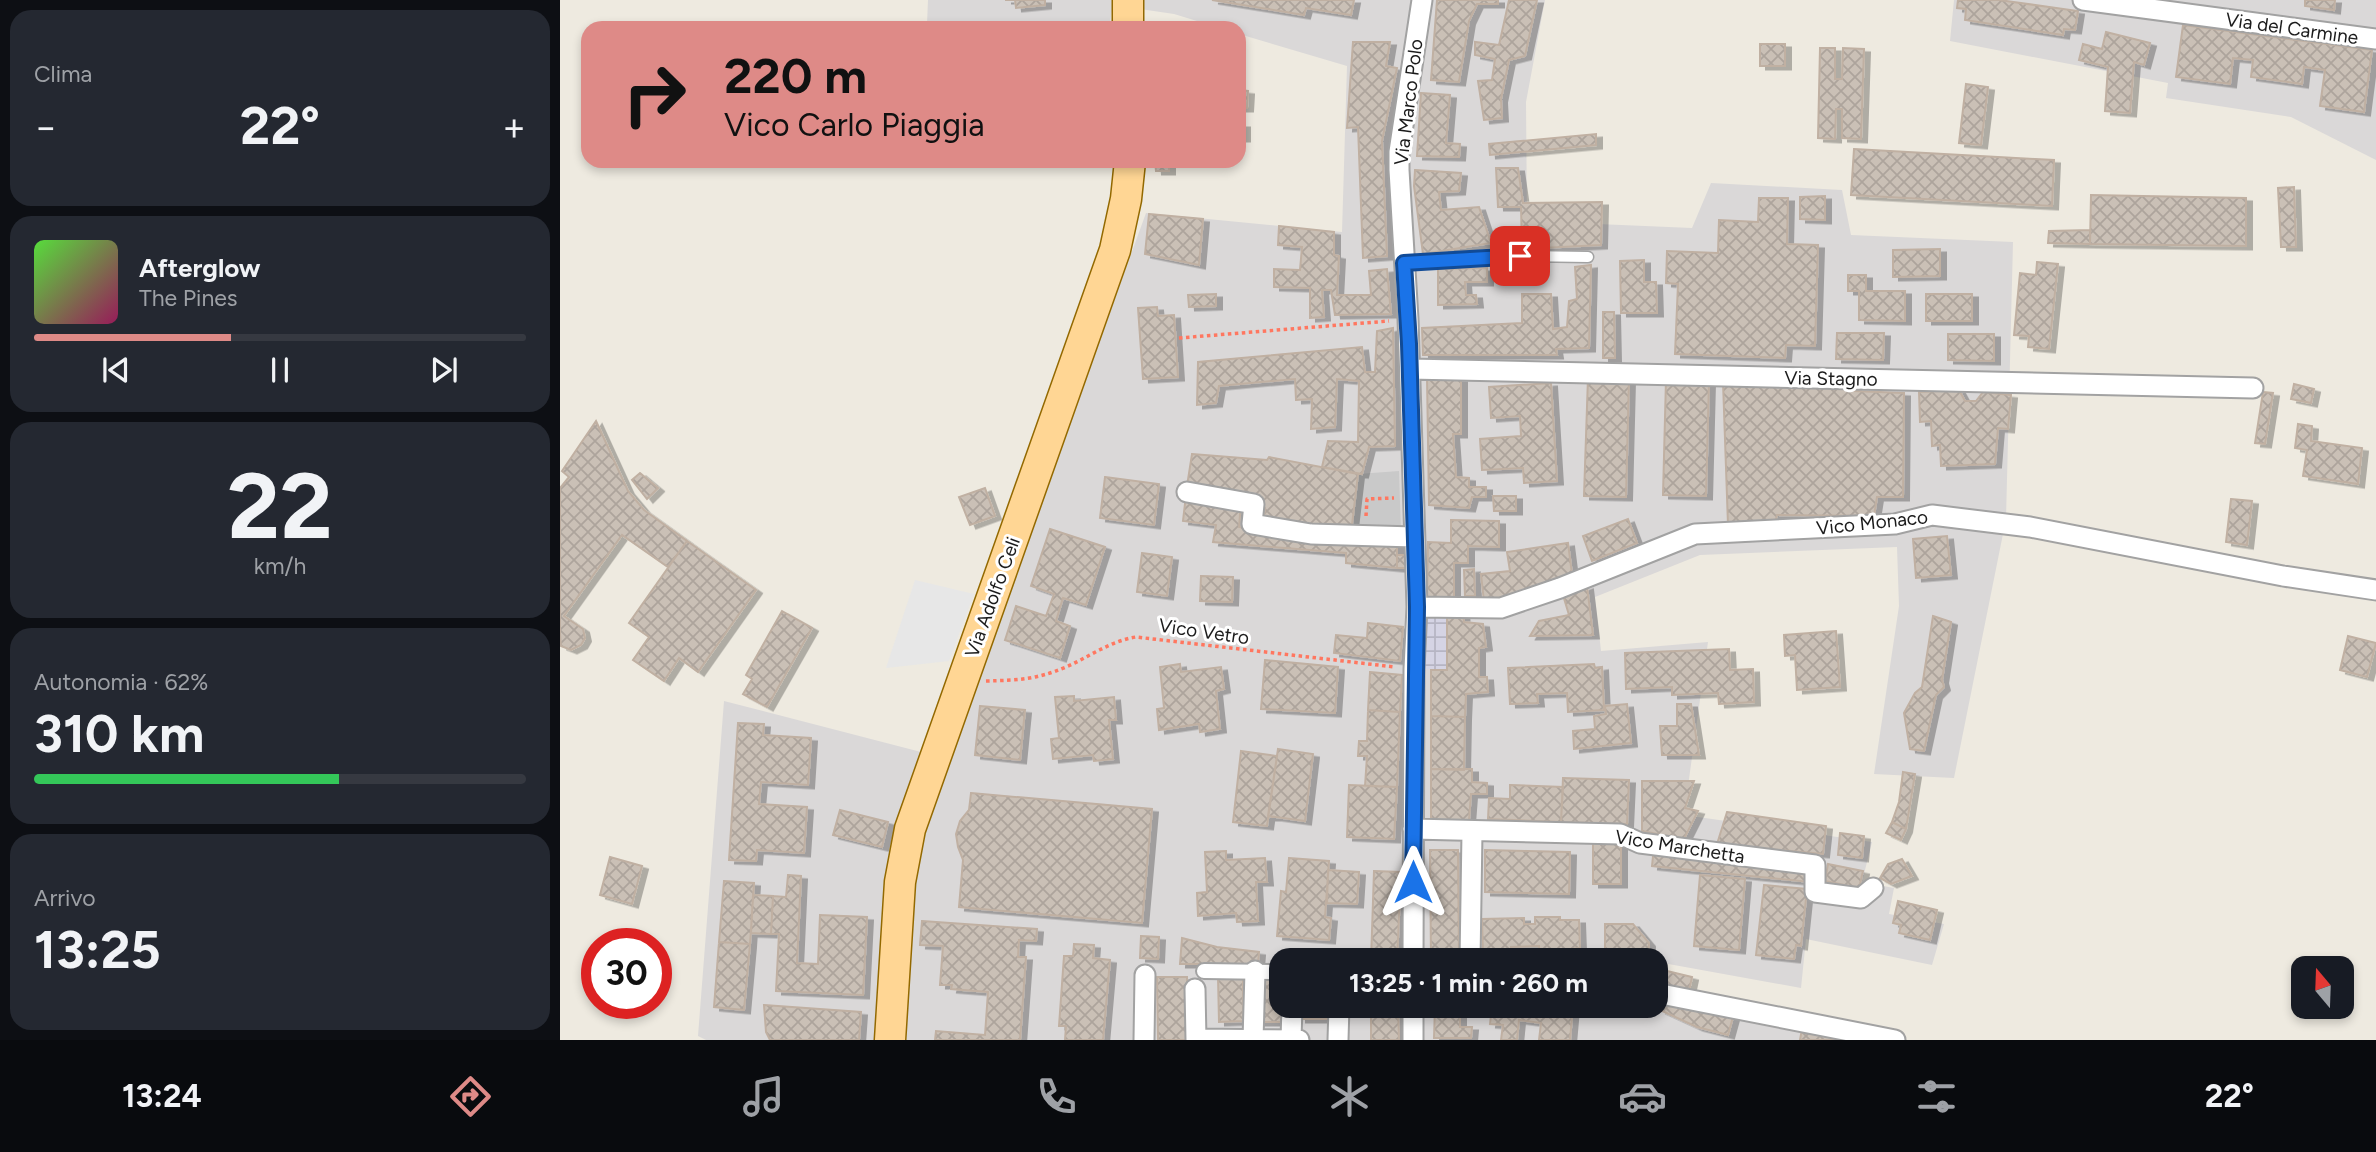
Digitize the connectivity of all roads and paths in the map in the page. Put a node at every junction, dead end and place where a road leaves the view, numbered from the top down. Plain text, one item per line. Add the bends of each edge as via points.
1 (1128, 0) edge
2 (1422, 0) edge
3 (2083, 0) edge
4 (1128, 21) edge
5 (2376, 39) edge
6 (1129, 168) edge
7 (1588, 257) dead end
8 (1404, 263) junction
9 (1408, 319) junction
10 (1179, 338) dead end
11 (1410, 369) junction
12 (2253, 388) dead end
13 (1187, 492) dead end
14 (1395, 498) dead end
15 (1366, 536) junction
16 (1414, 537) junction
17 (2376, 590) edge
18 (1417, 607) junction
19 (1414, 669) junction
20 (998, 681) dead end
21 (1413, 829) junction
22 (1472, 832) junction
23 (1873, 888) dead end
24 (1413, 948) edge
25 (1470, 948) edge
26 (1204, 971) dead end
27 (1255, 971) junction
28 (1269, 972) edge
29 (1145, 975) dead end
30 (1195, 989) dead end
31 (1668, 995) edge
32 (1292, 1018) edge
33 (1339, 1018) edge
34 (1413, 1018) edge
35 (1196, 1039) edge
36 (890, 1040) edge
37 (1144, 1040) edge
38 (1253, 1040) edge
39 (1291, 1040) edge
40 (1299, 1040) edge
41 (1338, 1040) edge
42 (1413, 1040) edge
43 (1895, 1040) edge

1 - 4 main road
2 - 8 street, Via Marco Polo via 1399,152
3 - 5 street, Via del Carmine
6 - 36 main road, Via Adolfo Celi via 1115,250 909,829 900,882
7 - 8 lane
8 - 9 street, Via Marco Polo
9 - 10 path
9 - 11 street, Via Marco Polo
11 - 12 street, Via Stagno
11 - 16 street, Via Marco Polo
13 - 15 street via 1254,504 1252,524 1311,534
14 - 15 path via 1367,499
15 - 16 street
16 - 18 street, Via Marco Polo
17 - 18 street, Vico Monaco via 2030,527 1932,516 1895,524 1695,534 1501,608
18 - 19 street, Via Marco Polo
19 - 20 path, Vico Vetro via 1136,637 1042,676
19 - 21 street, Via Marco Polo
21 - 22 street, Vico Marchetta
21 - 24 street, Via Marco Polo
22 - 23 street, Vico Marchetta via 1620,834 1640,843 1815,865 1815,892 1861,898
22 - 25 street
26 - 27 street
27 - 28 street
27 - 38 street
29 - 37 street
30 - 35 street
31 - 43 street
32 - 39 street
33 - 41 street
34 - 42 street
35 - 38 street
38 - 39 street
39 - 40 street

